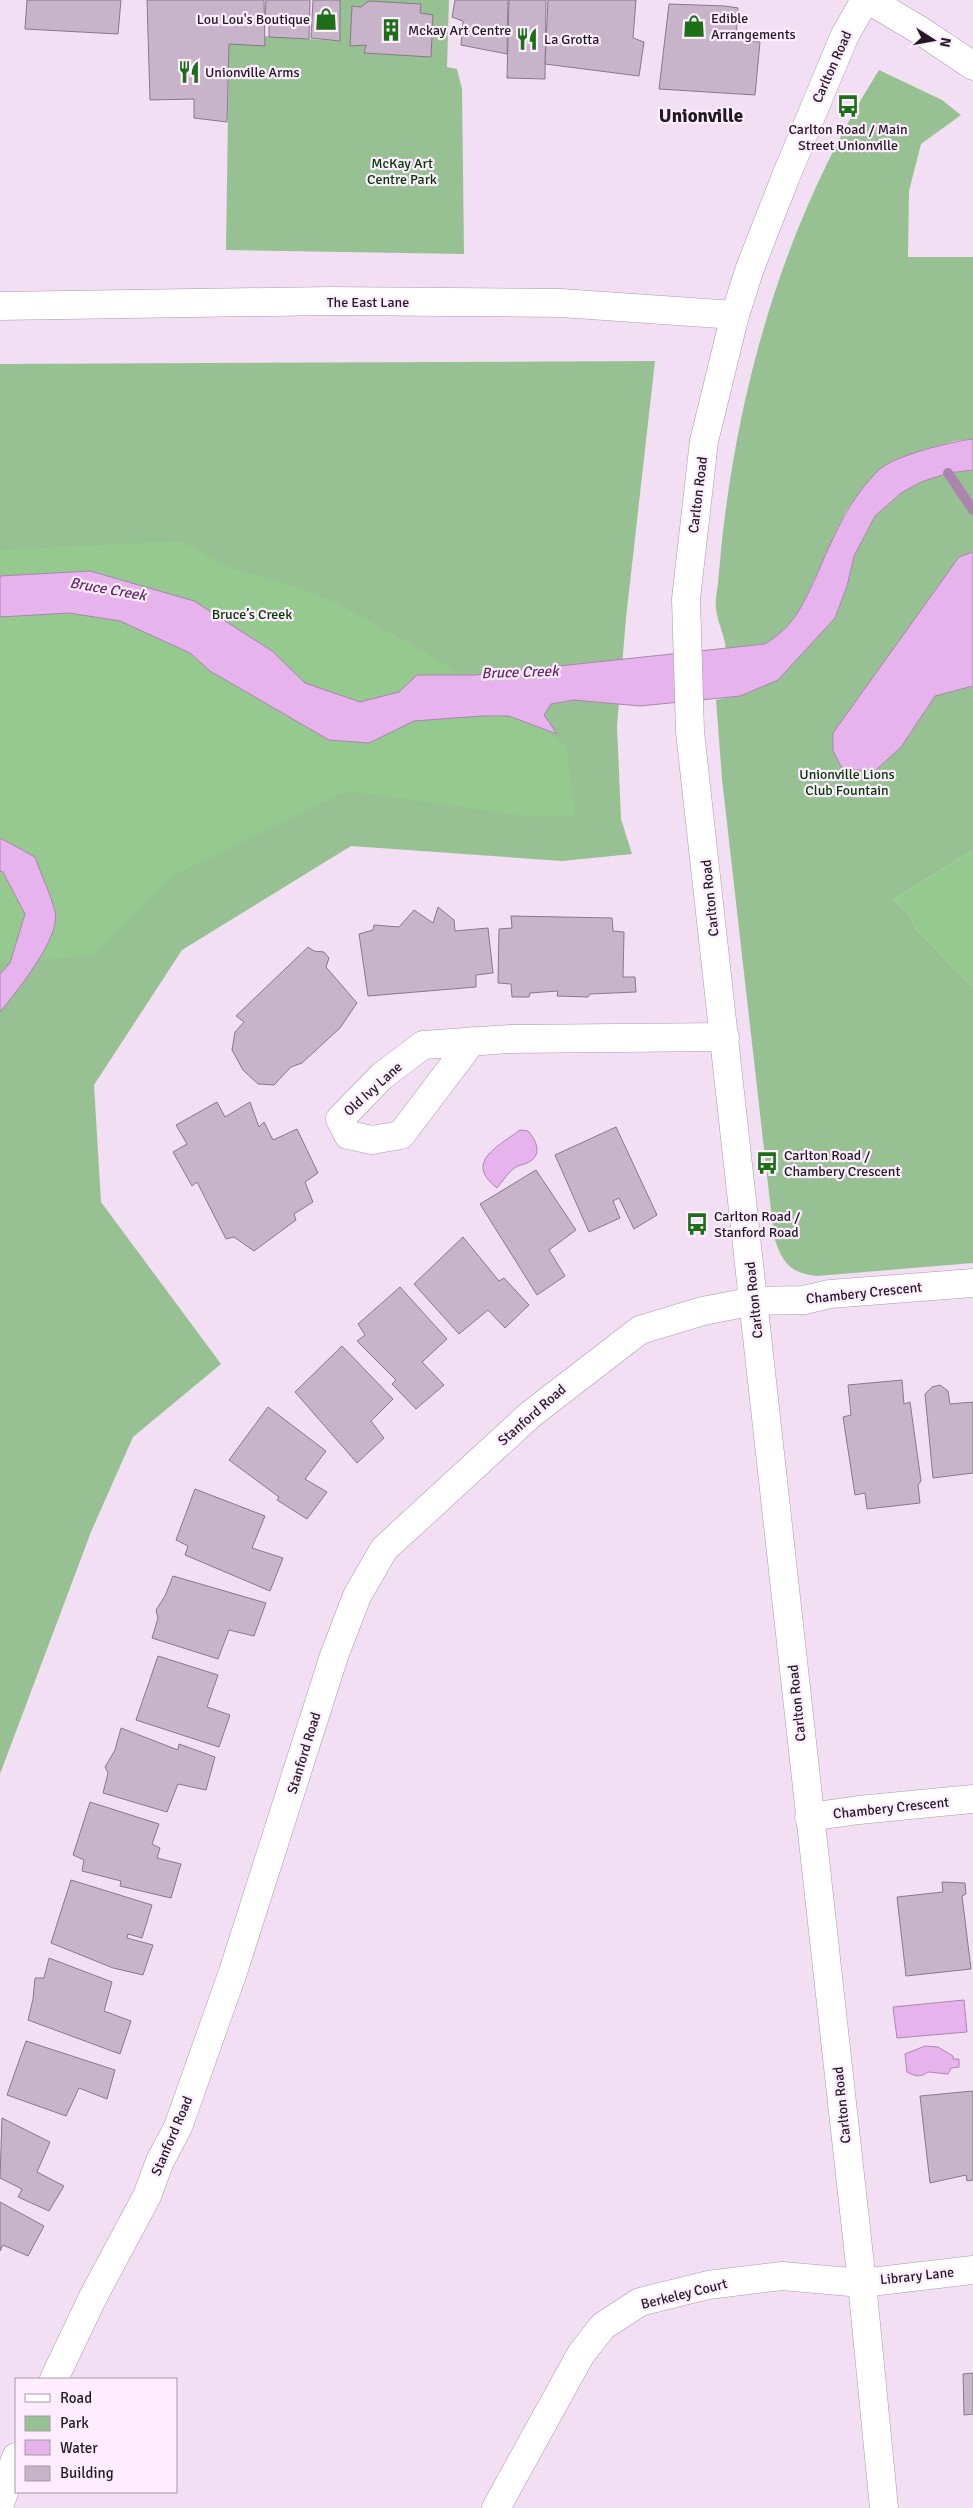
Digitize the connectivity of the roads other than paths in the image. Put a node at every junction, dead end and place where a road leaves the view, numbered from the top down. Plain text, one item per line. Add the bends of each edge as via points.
1 (865, 0) edge
2 (869, 0) edge
3 (973, 66) edge
4 (0, 306) edge
5 (735, 315) junction
6 (725, 1037) junction
7 (472, 1041) junction
8 (973, 1283) edge
9 (754, 1301) junction
10 (973, 1800) edge
11 (809, 1818) junction
12 (973, 2270) edge
13 (862, 2282) junction
14 (54, 2378) edge
15 (15, 2460) edge
16 (0, 2504) edge
17 (496, 2508) edge
18 (884, 2508) edge

1 - 5 street, Carlton Road via 845,35 786,176
2 - 3 street
4 - 5 street, The East Lane via 330,301 561,303
5 - 6 street, Carlton Road via 704,441 686,598 690,732
6 - 7 street, Old Ivy Lane
6 - 9 street, Carlton Road
7 - 7 street, Old Ivy Lane via 401,1135 372,1140 348,1135 340,1119 382,1076 423,1046
8 - 9 street, Chambery Crescent via 830,1294 804,1300
9 - 11 street, Carlton Road
9 - 14 street, Stanford Road via 703,1311 640,1330 531,1414 384,1549 357,1596 334,1656 233,1972 178,2127 160,2161 148,2196 93,2297
10 - 11 street, Chambery Crescent
11 - 13 street, Carlton Road
12 - 13 street, Library Lane
13 - 17 street, Berkeley Court via 782,2276 708,2285 640,2302 603,2326 581,2354
13 - 18 street, Carlton Road
15 - 16 street

